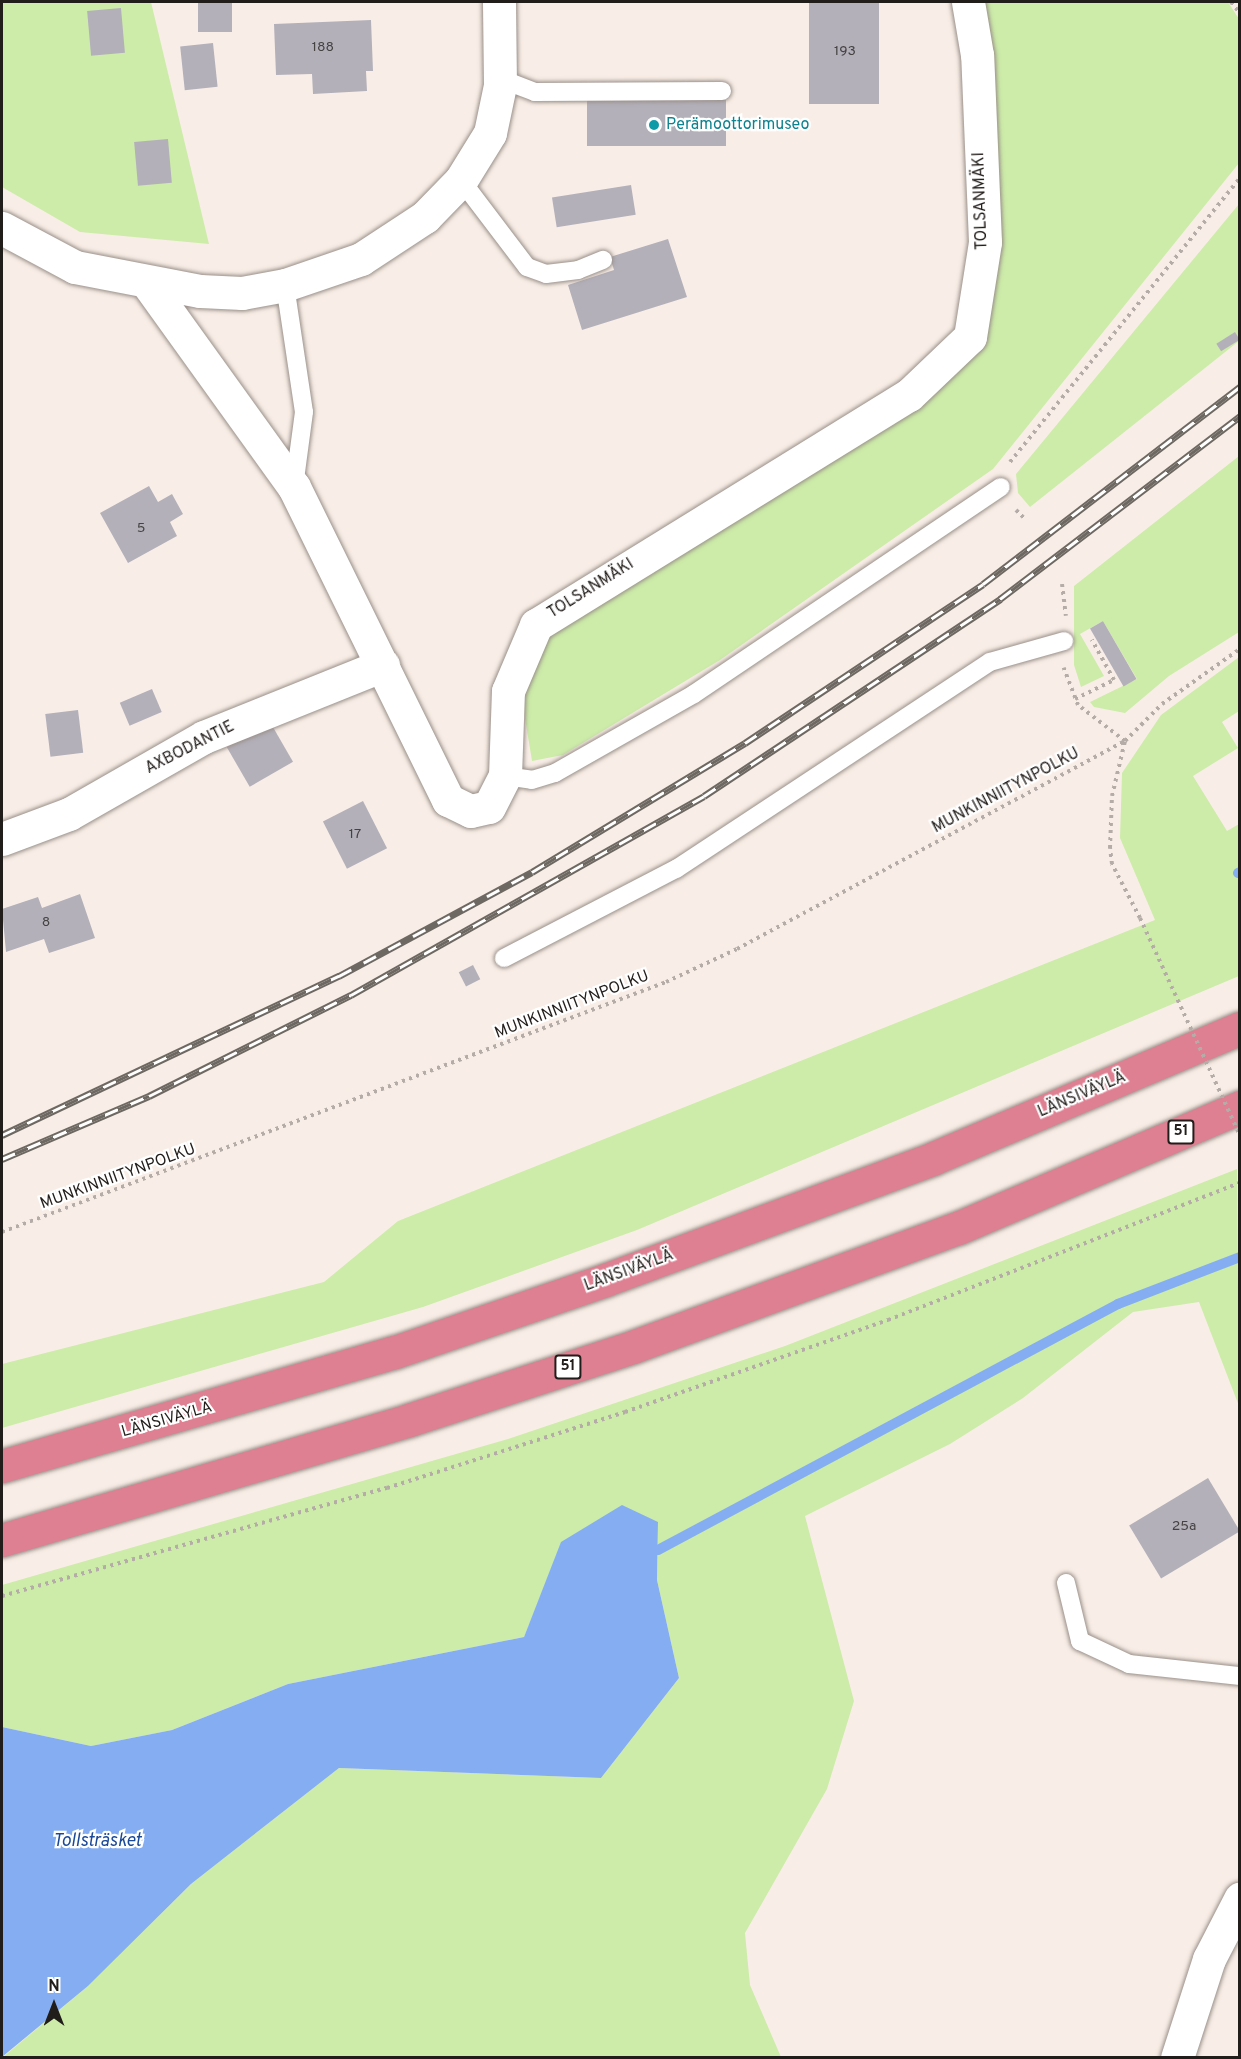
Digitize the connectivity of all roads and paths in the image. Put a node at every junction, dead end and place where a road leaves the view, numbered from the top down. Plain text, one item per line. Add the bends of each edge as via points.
1 (499, 2) edge
2 (968, 2) edge
3 (1231, 2) edge
4 (1239, 13) edge
5 (501, 79) junction
6 (722, 91) dead end
7 (1239, 178) edge
8 (461, 180) junction
9 (2, 228) edge
10 (603, 260) dead end
11 (148, 284) junction
12 (285, 285) junction
13 (294, 487) junction
14 (1001, 488) junction
15 (1026, 520) dead end
16 (1062, 584) dead end
17 (1089, 634) dead end
18 (1064, 641) junction
19 (1239, 649) edge
20 (383, 665) junction
21 (1075, 699) junction
22 (1125, 741) junction
23 (505, 776) junction
24 (2, 839) edge
25 (504, 958) dead end
26 (1239, 1028) edge
27 (1239, 1107) edge
28 (1239, 1135) edge
29 (1239, 1183) edge
30 (2, 1233) edge
31 (2, 1466) edge
32 (2, 1540) edge
33 (1066, 1583) dead end
34 (2, 1596) edge
35 (1239, 1676) edge
36 (1239, 1899) edge
37 (1177, 2058) edge

1 - 5 street
2 - 23 street, TOLSANMÄKI via 977,56 985,242 970,337 909,395 536,625 508,690
3 - 4 path
5 - 6 lane via 535,92
5 - 8 street via 490,133
7 - 14 path via 1002,471
8 - 10 lane via 527,267 546,274 579,270
8 - 12 street via 425,218 361,259
9 - 11 street via 75,267
11 - 12 street via 242,292
11 - 13 street, TOLSANMÄKI
12 - 13 lane via 304,412
13 - 20 street, TOLSANMÄKI
14 - 15 path
14 - 23 lane via 694,694 555,773 532,780
16 - 18 path
17 - 21 path via 1114,680
18 - 21 path via 1066,683
18 - 25 lane via 990,662 676,869
19 - 22 path via 1162,704
20 - 23 street, TOLSANMÄKI via 448,800 471,812 489,807
20 - 24 street, AXBODANTIE via 204,738 69,814
21 - 22 path
22 - 28 path, bridge via 1112,796 1113,864
22 - 30 path, MUNKINNIITYNPOLKU via 666,982
26 - 31 highway, LÄNSIVÄYLÄ via 933,1158 616,1276 384,1355
27 - 32 highway, 51 via 958,1228 635,1346 376,1430
29 - 34 path via 888,1320 625,1412 387,1488
33 - 35 lane via 1080,1641 1129,1664
36 - 37 street via 1209,1959

